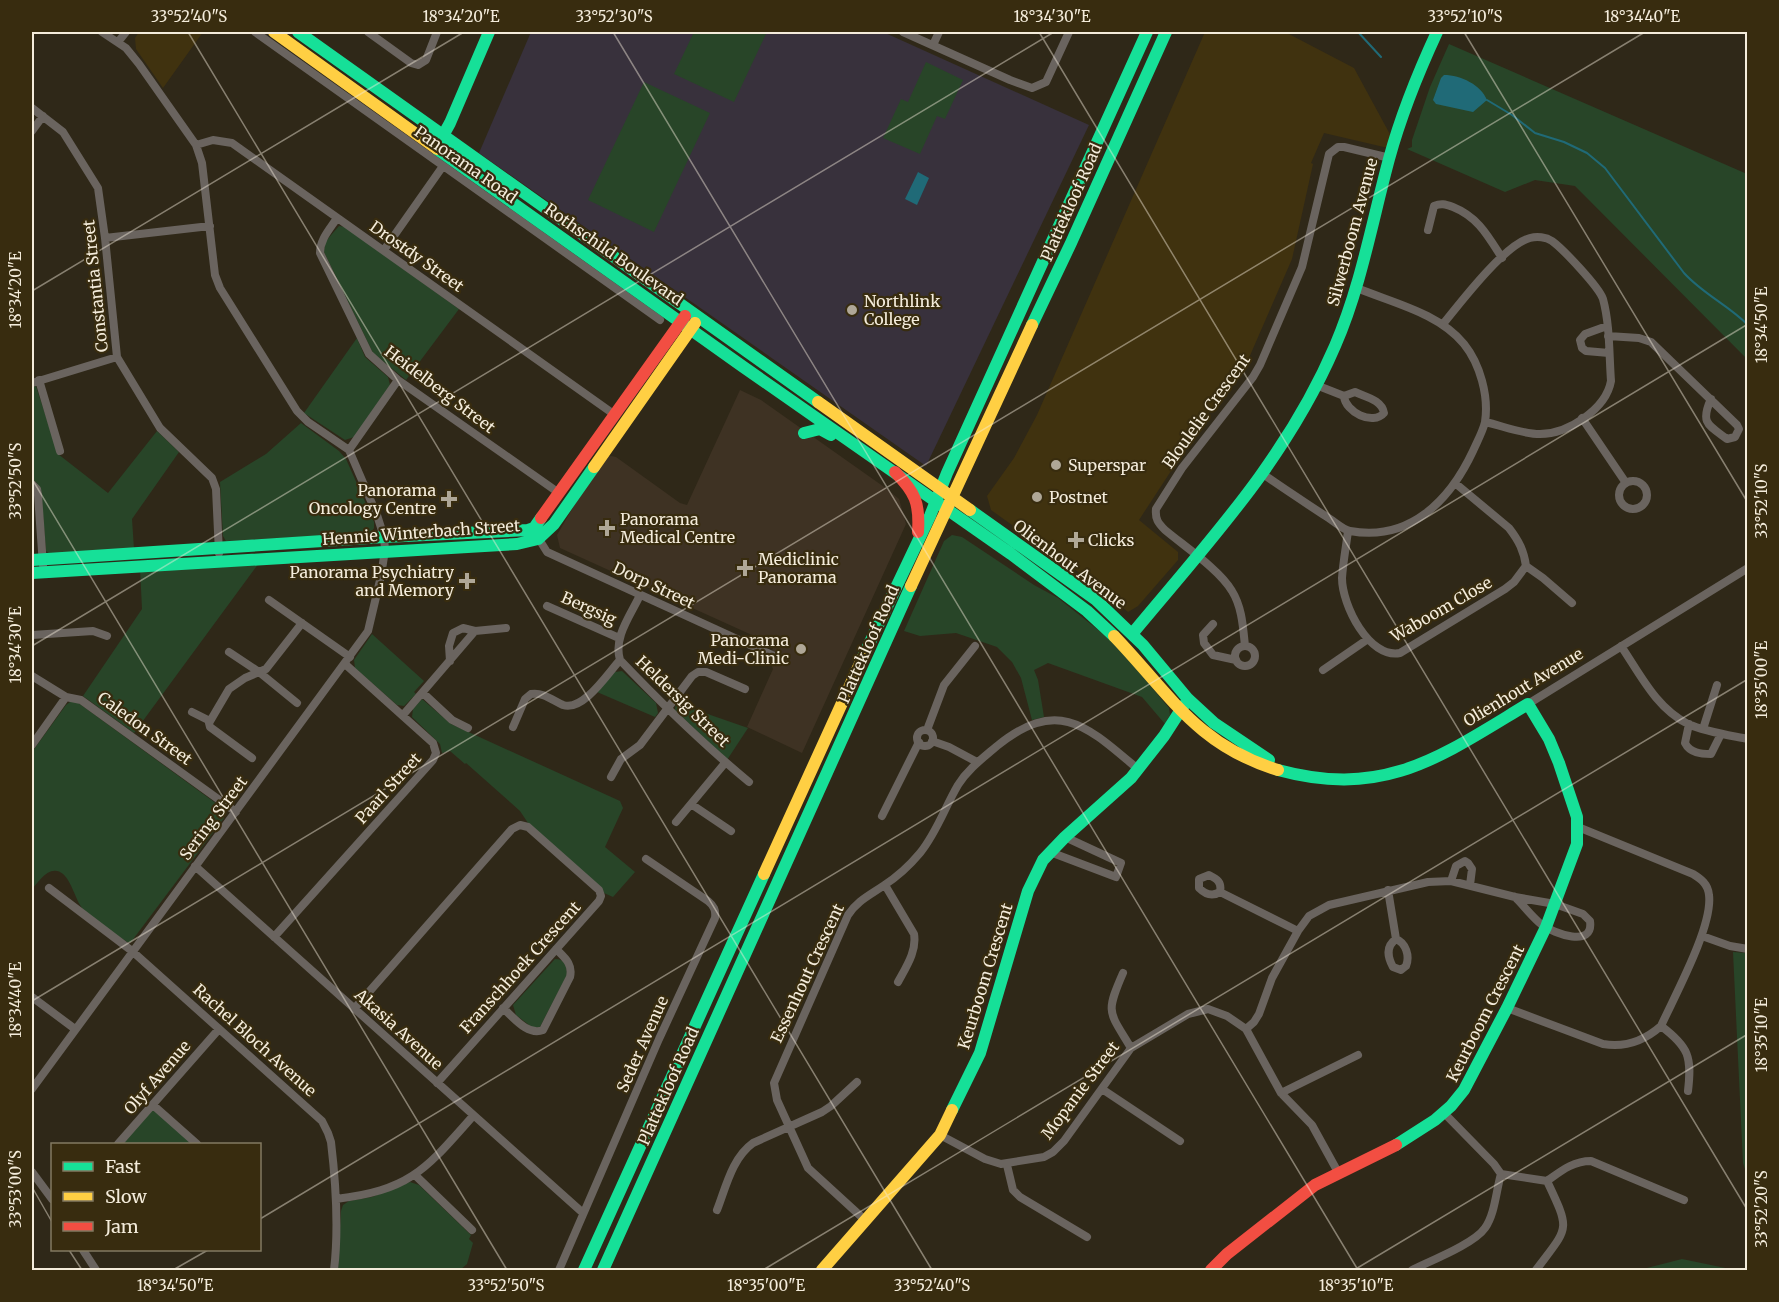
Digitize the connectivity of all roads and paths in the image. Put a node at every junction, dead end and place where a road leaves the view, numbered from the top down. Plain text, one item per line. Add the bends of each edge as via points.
1 (102, 32) edge
2 (126, 32) edge
3 (255, 32) edge
4 (274, 32) edge
5 (298, 32) edge
6 (368, 32) edge
7 (437, 32) edge
8 (489, 32) edge
9 (903, 32) edge
10 (939, 32) edge
11 (1069, 32) edge
12 (1147, 32) edge
13 (1166, 32) edge
14 (1437, 32) edge
15 (118, 42) junction
16 (933, 45) junction
17 (32, 108) edge
18 (43, 116) junction
19 (32, 131) edge
20 (444, 134) junction
21 (196, 145) junction
22 (436, 147) junction
23 (1390, 158) junction
24 (443, 166) junction
25 (337, 218) junction
26 (210, 226) junction
27 (1428, 230) dead end
28 (105, 238) junction
29 (384, 250) junction
30 (1502, 258) junction
31 (1357, 288) junction
32 (694, 313) junction
33 (660, 320) dead end
34 (1443, 324) junction
35 (686, 325) junction
36 (1607, 326) junction
37 (1608, 336) junction
38 (1609, 353) junction
39 (117, 357) junction
40 (398, 380) junction
41 (35, 382) edge
42 (1316, 385) junction
43 (1344, 396) dead end
44 (1711, 399) junction
45 (615, 415) junction
46 (1582, 418) junction
47 (1485, 422) junction
48 (804, 433) dead end
49 (349, 450) junction
50 (60, 451) dead end
51 (869, 455) junction
52 (895, 472) junction
53 (1263, 474) junction
54 (1455, 483) junction
55 (1626, 483) dead end
56 (32, 484) edge
57 (560, 493) junction
58 (939, 495) junction
59 (951, 503) junction
60 (1348, 531) junction
61 (536, 533) junction
62 (384, 537) junction
63 (917, 543) junction
64 (385, 550) junction
65 (220, 555) junction
66 (1197, 557) junction
67 (37, 566) edge
68 (1526, 566) junction
69 (1748, 568) edge
70 (640, 595) junction
71 (269, 600) dead end
72 (1572, 603) dead end
73 (547, 606) dead end
74 (1155, 608) junction
75 (1115, 617) junction
76 (302, 623) junction
77 (1213, 624) dead end
78 (1104, 627) junction
79 (506, 628) dead end
80 (475, 631) junction
81 (1132, 634) junction
82 (32, 635) edge
83 (107, 636) dead end
84 (619, 638) junction
85 (1368, 639) junction
86 (975, 646) dead end
87 (1245, 646) junction
88 (1621, 646) junction
89 (229, 652) dead end
90 (774, 656) dead end
91 (347, 660) junction
92 (620, 660) junction
93 (1236, 660) junction
94 (450, 661) junction
95 (1158, 662) junction
96 (1323, 670) dead end
97 (259, 672) junction
98 (32, 676) edge
99 (1154, 681) junction
100 (1717, 685) dead end
101 (745, 689) dead end
102 (423, 693) junction
103 (66, 697) junction
104 (1188, 699) junction
105 (297, 703) dead end
106 (1528, 705) junction
107 (666, 708) junction
108 (192, 712) dead end
109 (1181, 712) junction
110 (403, 715) junction
111 (210, 721) junction
112 (1689, 724) junction
113 (513, 727) dead end
114 (468, 728) dead end
115 (1703, 729) junction
116 (927, 730) junction
117 (1721, 734) junction
118 (1748, 739) edge
119 (932, 741) junction
120 (919, 742) junction
121 (32, 745) edge
122 (252, 758) dead end
123 (977, 762) junction
124 (725, 763) junction
125 (1138, 770) junction
126 (1299, 776) junction
127 (611, 777) dead end
128 (748, 782) dead end
129 (691, 804) junction
130 (236, 812) junction
131 (882, 816) dead end
132 (676, 822) dead end
133 (1578, 826) junction
134 (731, 831) dead end
135 (1065, 837) junction
136 (1050, 852) junction
137 (646, 859) dead end
138 (195, 866) junction
139 (1451, 881) junction
140 (885, 885) junction
141 (1470, 885) junction
142 (49, 888) dead end
143 (1388, 890) junction
144 (1220, 892) dead end
145 (1515, 897) junction
146 (1555, 904) junction
147 (1546, 927) junction
148 (1298, 931) junction
149 (1702, 936) junction
150 (274, 938) junction
151 (1396, 939) dead end
152 (556, 949) junction
153 (1748, 949) edge
154 (132, 951) junction
155 (1123, 974) dead end
156 (898, 982) dead end
157 (32, 997) edge
158 (354, 1008) junction
159 (503, 1008) junction
160 (1507, 1008) junction
161 (1661, 1026) junction
162 (75, 1029) junction
163 (219, 1029) junction
164 (1246, 1029) junction
165 (1131, 1048) junction
166 (1358, 1055) dead end
167 (857, 1082) dead end
168 (437, 1083) junction
169 (32, 1089) edge
170 (1102, 1089) junction
171 (1688, 1091) dead end
172 (1281, 1093) junction
173 (153, 1105) junction
174 (1444, 1113) junction
175 (473, 1116) junction
176 (789, 1127) junction
177 (940, 1135) junction
178 (1180, 1141) dead end
179 (119, 1143) edge
180 (196, 1143) edge
181 (1007, 1165) junction
182 (32, 1172) edge
183 (1339, 1174) junction
184 (1501, 1174) junction
185 (415, 1175) junction
186 (1547, 1181) junction
187 (51, 1198) edge
188 (336, 1198) junction
189 (1684, 1200) dead end
190 (717, 1210) dead end
191 (583, 1213) junction
192 (866, 1221) junction
193 (472, 1230) dead end
194 (1088, 1237) dead end
195 (84, 1251) edge
196 (96, 1270) edge
197 (334, 1270) edge
198 (559, 1270) edge
199 (584, 1270) edge
200 (603, 1270) edge
201 (822, 1270) edge
202 (1211, 1270) edge
203 (1412, 1270) edge
204 (1536, 1270) edge

1 - 15 street
2 - 15 street
3 - 24 street, Panorama Road
4 - 22 street, Rothschild Boulevard
5 - 20 street, Rothschild Boulevard
6 - 7 street via 418,65 426,60
8 - 20 street
9 - 16 street
10 - 16 street
11 - 16 street via 1046,82 1036,88
12 - 58 street, Plattekloof Road
13 - 59 street, Plattekloof Road
14 - 23 street, Silwerboom Avenue via 1408,99
15 - 21 street via 139,64
17 - 18 street, Constantia Street
18 - 19 street
18 - 28 street, Constantia Street via 63,132 96,183
20 - 22 street
20 - 32 street, Rothschild Boulevard
21 - 25 street, Drostdy Street via 213,140 232,143
21 - 26 street
22 - 35 street, Rothschild Boulevard
23 - 31 street, Silwerboom Avenue
23 - 66 street, Bloulelie Crescent via 1344,147 1329,154 1302,267 1260,364 1156,509 1158,522
24 - 29 street
24 - 33 street, Panorama Road
25 - 29 street, Drostdy Street
25 - 40 street, Heidelberg Street via 320,245 320,253 369,354
26 - 28 street
26 - 49 street via 215,275 224,295 302,417
27 - 30 street via 1434,206 1456,208 1476,220
28 - 39 street, Constantia Street
29 - 45 street, Drostdy Street
30 - 34 street
30 - 36 street via 1532,237 1552,241 1599,291
31 - 34 street
31 - 42 street, Silwerboom Avenue
32 - 35 street, Hennie Winterbach Street
32 - 58 street, Rothschild Boulevard
34 - 47 street via 1463,344 1478,368
35 - 45 street, Hennie Winterbach Street
35 - 51 street, Rothschild Boulevard
35 - 61 street, Hennie Winterbach Street via 554,524
36 - 37 street
36 - 38 street via 1585,334 1580,344 1586,351
37 - 38 street
37 - 44 street via 1651,342
38 - 46 street via 1609,388 1601,402
39 - 41 street
39 - 65 street, Constantia Street via 160,428 212,478
40 - 49 street
40 - 57 street, Heidelberg Street
41 - 50 street
42 - 43 street
42 - 53 street, Silwerboom Avenue
44 - 44 street via 1737,425 1735,437 1727,439 1706,421
45 - 57 street, Hennie Winterbach Street
46 - 47 street via 1561,430 1541,434
46 - 55 street
47 - 54 street
48 - 51 street via 820,429
49 - 62 street, Sering Street
51 - 52 street, Rothschild Boulevard
52 - 58 street, Rothschild Boulevard
52 - 63 street via 918,502
53 - 60 street
53 - 66 street, Silwerboom Avenue
54 - 60 street via 1437,505 1409,524 1378,532
54 - 68 street via 1509,528 1523,547
56 - 67 street via 38,495
57 - 61 street, Hennie Winterbach Street
58 - 59 street
58 - 63 street, Plattekloof Road
59 - 75 street, Olienhout Avenue via 1070,580
59 - 78 street, Olienhout Avenue
59 - 200 street, Plattekloof Road
60 - 85 street, Waboom Close via 1344,592
61 - 62 street, Hennie Winterbach Street
61 - 64 street, Hennie Winterbach Street via 516,544
61 - 70 street, Dorp Street via 547,552
62 - 64 street, Sering Street
62 - 65 street, Hennie Winterbach Street
63 - 199 street, Plattekloof Road
64 - 65 street, Hennie Winterbach Street
64 - 91 street, Sering Street via 370,627
65 - 67 street, Hennie Winterbach Street
66 - 74 street, Silwerboom Avenue
66 - 87 street via 1233,592 1242,618
68 - 72 street
68 - 85 street, Waboom Close via 1505,589 1400,652 1385,653
69 - 88 street, Olienhout Avenue
70 - 84 street, Heldersig Street
70 - 90 street, Dorp Street
71 - 76 street, Paarl Street
73 - 84 street, Bergsig
74 - 75 street via 1137,619
74 - 81 street, Silwerboom Avenue
74 - 95 street via 1144,637
75 - 81 street, Olienhout Avenue
76 - 91 street, Paarl Street
76 - 97 street via 271,664
77 - 93 street via 1203,635 1204,643 1213,655
78 - 81 street
78 - 99 street, Olienhout Avenue
79 - 80 street
80 - 94 street
80 - 94 street via 463,628 453,633
81 - 95 street, Olienhout Avenue
81 - 99 street
82 - 83 street via 93,631
84 - 92 street, Heldersig Street
85 - 96 street
86 - 116 street via 944,685
87 - 93 street via 1236,651
87 - 93 street via 1255,654 1253,663 1244,667
88 - 106 street, Olienhout Avenue
88 - 112 street via 1654,696
89 - 97 street
91 - 110 street, Paarl Street
91 - 130 street, Sering Street
92 - 107 street, Heldersig Street
92 - 113 street via 575,706 531,694
94 - 102 street
95 - 104 street, Olienhout Avenue
97 - 105 street
97 - 111 street via 229,689
98 - 103 street, Caledon Street
99 - 109 street, Olienhout Avenue
100 - 115 street
101 - 107 street via 698,672
102 - 110 street
102 - 114 street via 452,720
103 - 121 street
103 - 130 street, Caledon Street via 81,700
104 - 109 street, Keurboom Crescent
104 - 126 street, Olienhout Avenue via 1237,740
106 - 126 street, Olienhout Avenue via 1444,754 1398,774 1353,782
106 - 133 street, Keurboom Crescent via 1554,750
107 - 124 street, Heldersig Street
107 - 127 street via 640,745 621,759
108 - 111 street
109 - 125 street, Keurboom Crescent
109 - 126 street, Olienhout Avenue via 1232,750
110 - 150 street, Paarl Street via 433,743 435,757
111 - 122 street via 210,727
112 - 115 street
112 - 117 street via 1685,743 1695,752 1711,754
115 - 117 street
116 - 119 street
116 - 120 street via 918,735
117 - 118 street
119 - 120 street via 926,746
119 - 123 street
120 - 131 street
123 - 125 street, Essenhout Crescent via 1020,729 1037,722 1056,721 1088,729
123 - 140 street, Essenhout Crescent via 959,784 921,852
124 - 128 street, Heldersig Street
124 - 129 street, Heldersig Street
125 - 135 street, Keurboom Crescent
129 - 132 street, Heldersig Street
129 - 134 street
130 - 138 street, Sering Street
133 - 146 street, Keurboom Crescent via 1577,844
133 - 149 street via 1702,879 1710,896
135 - 136 street, Keurboom Crescent
135 - 136 street via 1121,863 1116,877
136 - 177 street, Keurboom Crescent via 1028,891 980,1053
137 - 191 street, Seder Avenue via 714,906 715,918
138 - 150 street, Akasia Avenue
138 - 154 street, Sering Street
139 - 141 street
139 - 141 street via 1455,866 1465,861 1472,869
139 - 143 street
140 - 156 street via 916,941
140 - 176 street, Essenhout Crescent via 861,900 848,915 776,1075 775,1091
141 - 145 street
142 - 154 street, Rachel Bloch Avenue
143 - 148 street via 1318,909
143 - 151 street
144 - 148 street
145 - 146 street
145 - 147 street
146 - 147 street, Keurboom Crescent
146 - 147 street via 1587,916 1589,930 1578,938
147 - 160 street, Keurboom Crescent
148 - 164 street via 1272,978 1259,1014
149 - 153 street
149 - 161 street
150 - 158 street, Akasia Avenue
152 - 158 street, Franschhoek Crescent via 601,896 528,827 517,826
152 - 159 street, Franschhoek Crescent
152 - 159 street via 572,970 543,1030 531,1031
154 - 162 street, Sering Street
154 - 163 street, Rachel Bloch Avenue
155 - 165 street via 1110,1009
157 - 162 street
158 - 168 street, Akasia Avenue
159 - 168 street, Franschhoek Crescent
160 - 161 street via 1618,1047 1640,1040
160 - 174 street, Keurboom Crescent via 1464,1090
161 - 171 street via 1685,1048 1691,1070
162 - 169 street, Sering Street
163 - 173 street, Olyf Avenue
163 - 188 street, Rachel Bloch Avenue via 322,1122 330,1142
164 - 165 street, Mopanie Street via 1218,1012 1198,1010
164 - 172 street, Mopanie Street
165 - 170 street, Mopanie Street
166 - 172 street
167 - 176 street via 831,1107
168 - 175 street, Akasia Avenue
170 - 178 street
170 - 181 street, Mopanie Street via 1053,1152
172 - 183 street, Mopanie Street via 1312,1125
173 - 179 street, Olyf Avenue
173 - 180 street
174 - 183 street, Keurboom Crescent via 1427,1127
174 - 184 street
175 - 185 street
175 - 191 street, Akasia Avenue
176 - 190 street via 744,1149
176 - 192 street, Essenhout Crescent via 808,1168
177 - 181 street via 993,1163
177 - 192 street, Keurboom Crescent
181 - 194 street via 1013,1190 1020,1197
182 - 187 street
183 - 202 street, Keurboom Crescent via 1301,1195
184 - 186 street
184 - 203 street via 1485,1228 1468,1242
185 - 188 street via 380,1191
185 - 193 street
186 - 189 street via 1580,1161 1591,1161
186 - 204 street via 1565,1224
188 - 197 street, Rachel Bloch Avenue
191 - 198 street, Seder Avenue
192 - 201 street, Keurboom Crescent
195 - 196 street

